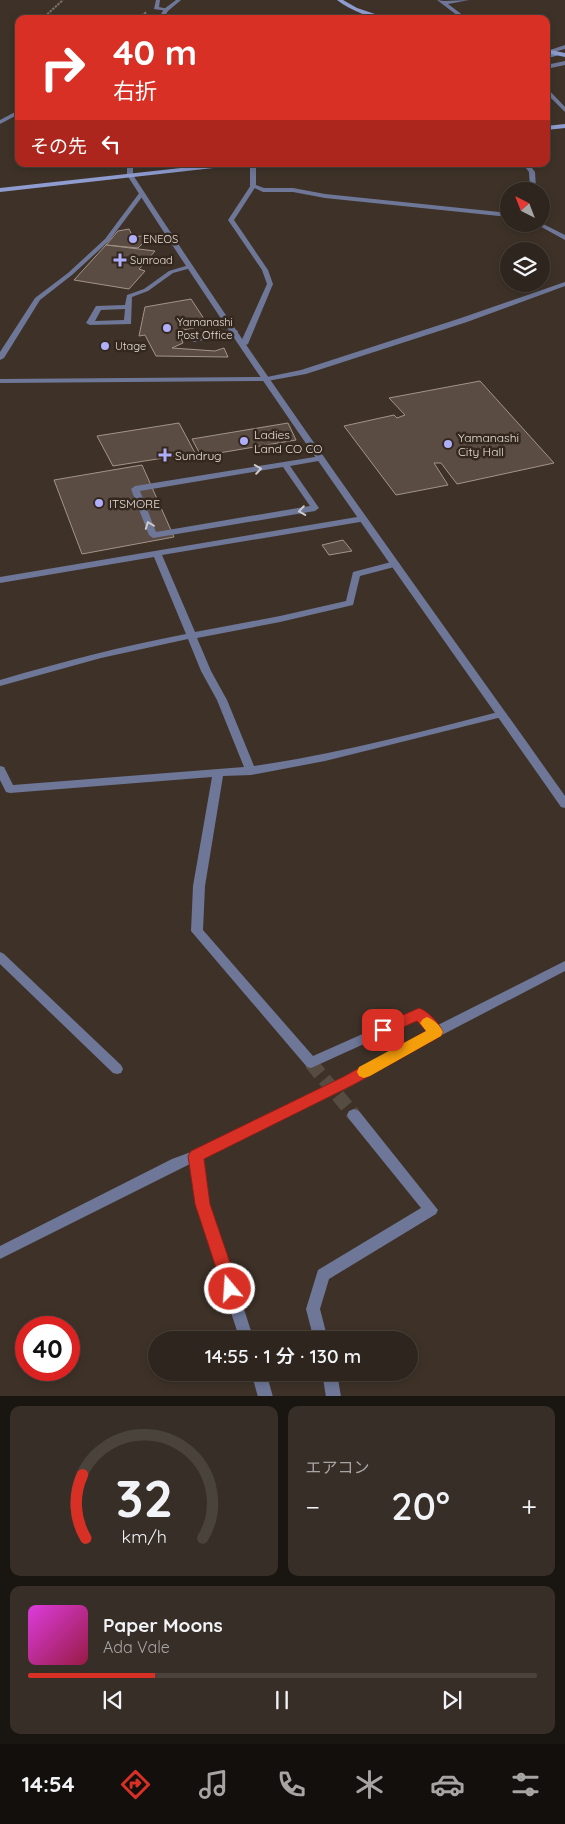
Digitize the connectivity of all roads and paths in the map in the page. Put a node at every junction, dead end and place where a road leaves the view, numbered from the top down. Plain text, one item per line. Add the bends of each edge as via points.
1 (63, 0) edge
2 (158, 0) edge
3 (179, 0) edge
4 (338, 0) edge
5 (467, 0) edge
6 (441, 2) edge
7 (166, 10) junction
8 (46, 15) edge
9 (163, 15) edge
10 (375, 15) edge
11 (460, 15) edge
12 (565, 47) edge
13 (550, 51) edge
14 (550, 51) edge
15 (565, 55) edge
16 (565, 63) edge
17 (550, 66) edge
18 (550, 93) edge
19 (565, 110) edge
20 (15, 116) edge
21 (0, 122) edge
22 (565, 126) edge
23 (550, 128) edge
24 (130, 167) edge
25 (203, 167) edge
26 (253, 167) edge
27 (528, 167) edge
28 (130, 175) junction
29 (533, 182) edge
30 (253, 186) junction
31 (0, 190) edge
32 (142, 193) junction
33 (500, 214) edge
34 (550, 230) edge
35 (565, 238) edge
36 (189, 267) junction
37 (565, 284) edge
38 (129, 307) junction
39 (234, 331) junction
40 (194, 340) dead end
41 (244, 344) junction
42 (0, 358) edge
43 (267, 379) junction
44 (0, 381) edge
45 (321, 458) junction
46 (285, 464) junction
47 (363, 519) junction
48 (158, 553) junction
49 (395, 564) junction
50 (0, 580) edge
51 (193, 637) junction
52 (0, 682) edge
53 (502, 714) junction
54 (0, 770) edge
55 (251, 771) junction
56 (218, 774) junction
57 (565, 804) edge
58 (0, 957) edge
59 (565, 966) edge
60 (436, 1032) junction
61 (117, 1070) dead end
62 (354, 1115) tunnel mouth
63 (196, 1156) junction
64 (0, 1253) edge
65 (244, 1331) edge
66 (319, 1331) edge
67 (261, 1381) edge
68 (330, 1381) edge
69 (266, 1396) edge
70 (334, 1396) edge

1 - 8 path
2 - 7 street via 156,8
3 - 7 street
4 - 10 main road
5 - 6 street
6 - 11 street
7 - 9 street
12 - 13 street
14 - 15 main road
16 - 17 street
18 - 19 street
20 - 21 street
22 - 23 main road
24 - 28 street
25 - 28 main road
26 - 30 street
27 - 29 street
28 - 31 main road
28 - 32 street
30 - 33 street via 263,190 293,190
30 - 41 street via 231,220 266,270 270,284
32 - 36 street
32 - 42 street via 106,240 37,299
34 - 35 street
36 - 38 street via 171,272 146,290 129,296
36 - 39 street
37 - 43 street via 322,366
38 - 38 street via 128,322 90,323 100,308
39 - 40 street
39 - 41 street
41 - 43 street
43 - 44 street
43 - 45 street
45 - 46 street
45 - 47 street
46 -> 46 street via 315,508 153,535 136,489
47 - 48 street
47 - 49 street
48 - 50 street
48 - 51 street
49 - 51 street via 356,574 350,603
49 - 53 street
51 - 52 street via 163,641
51 - 55 street
53 - 55 street via 368,748
53 - 57 street
54 - 56 street via 10,789
55 - 56 street
56 - 60 street via 199,886 197,931 311,1063 419,1014
58 - 61 street
59 - 60 street
60 - 63 street via 348,1081
62 - 66 street via 431,1210 323,1275 313,1309
63 - 64 street
63 - 65 street via 202,1204
67 - 69 street
68 - 70 street

